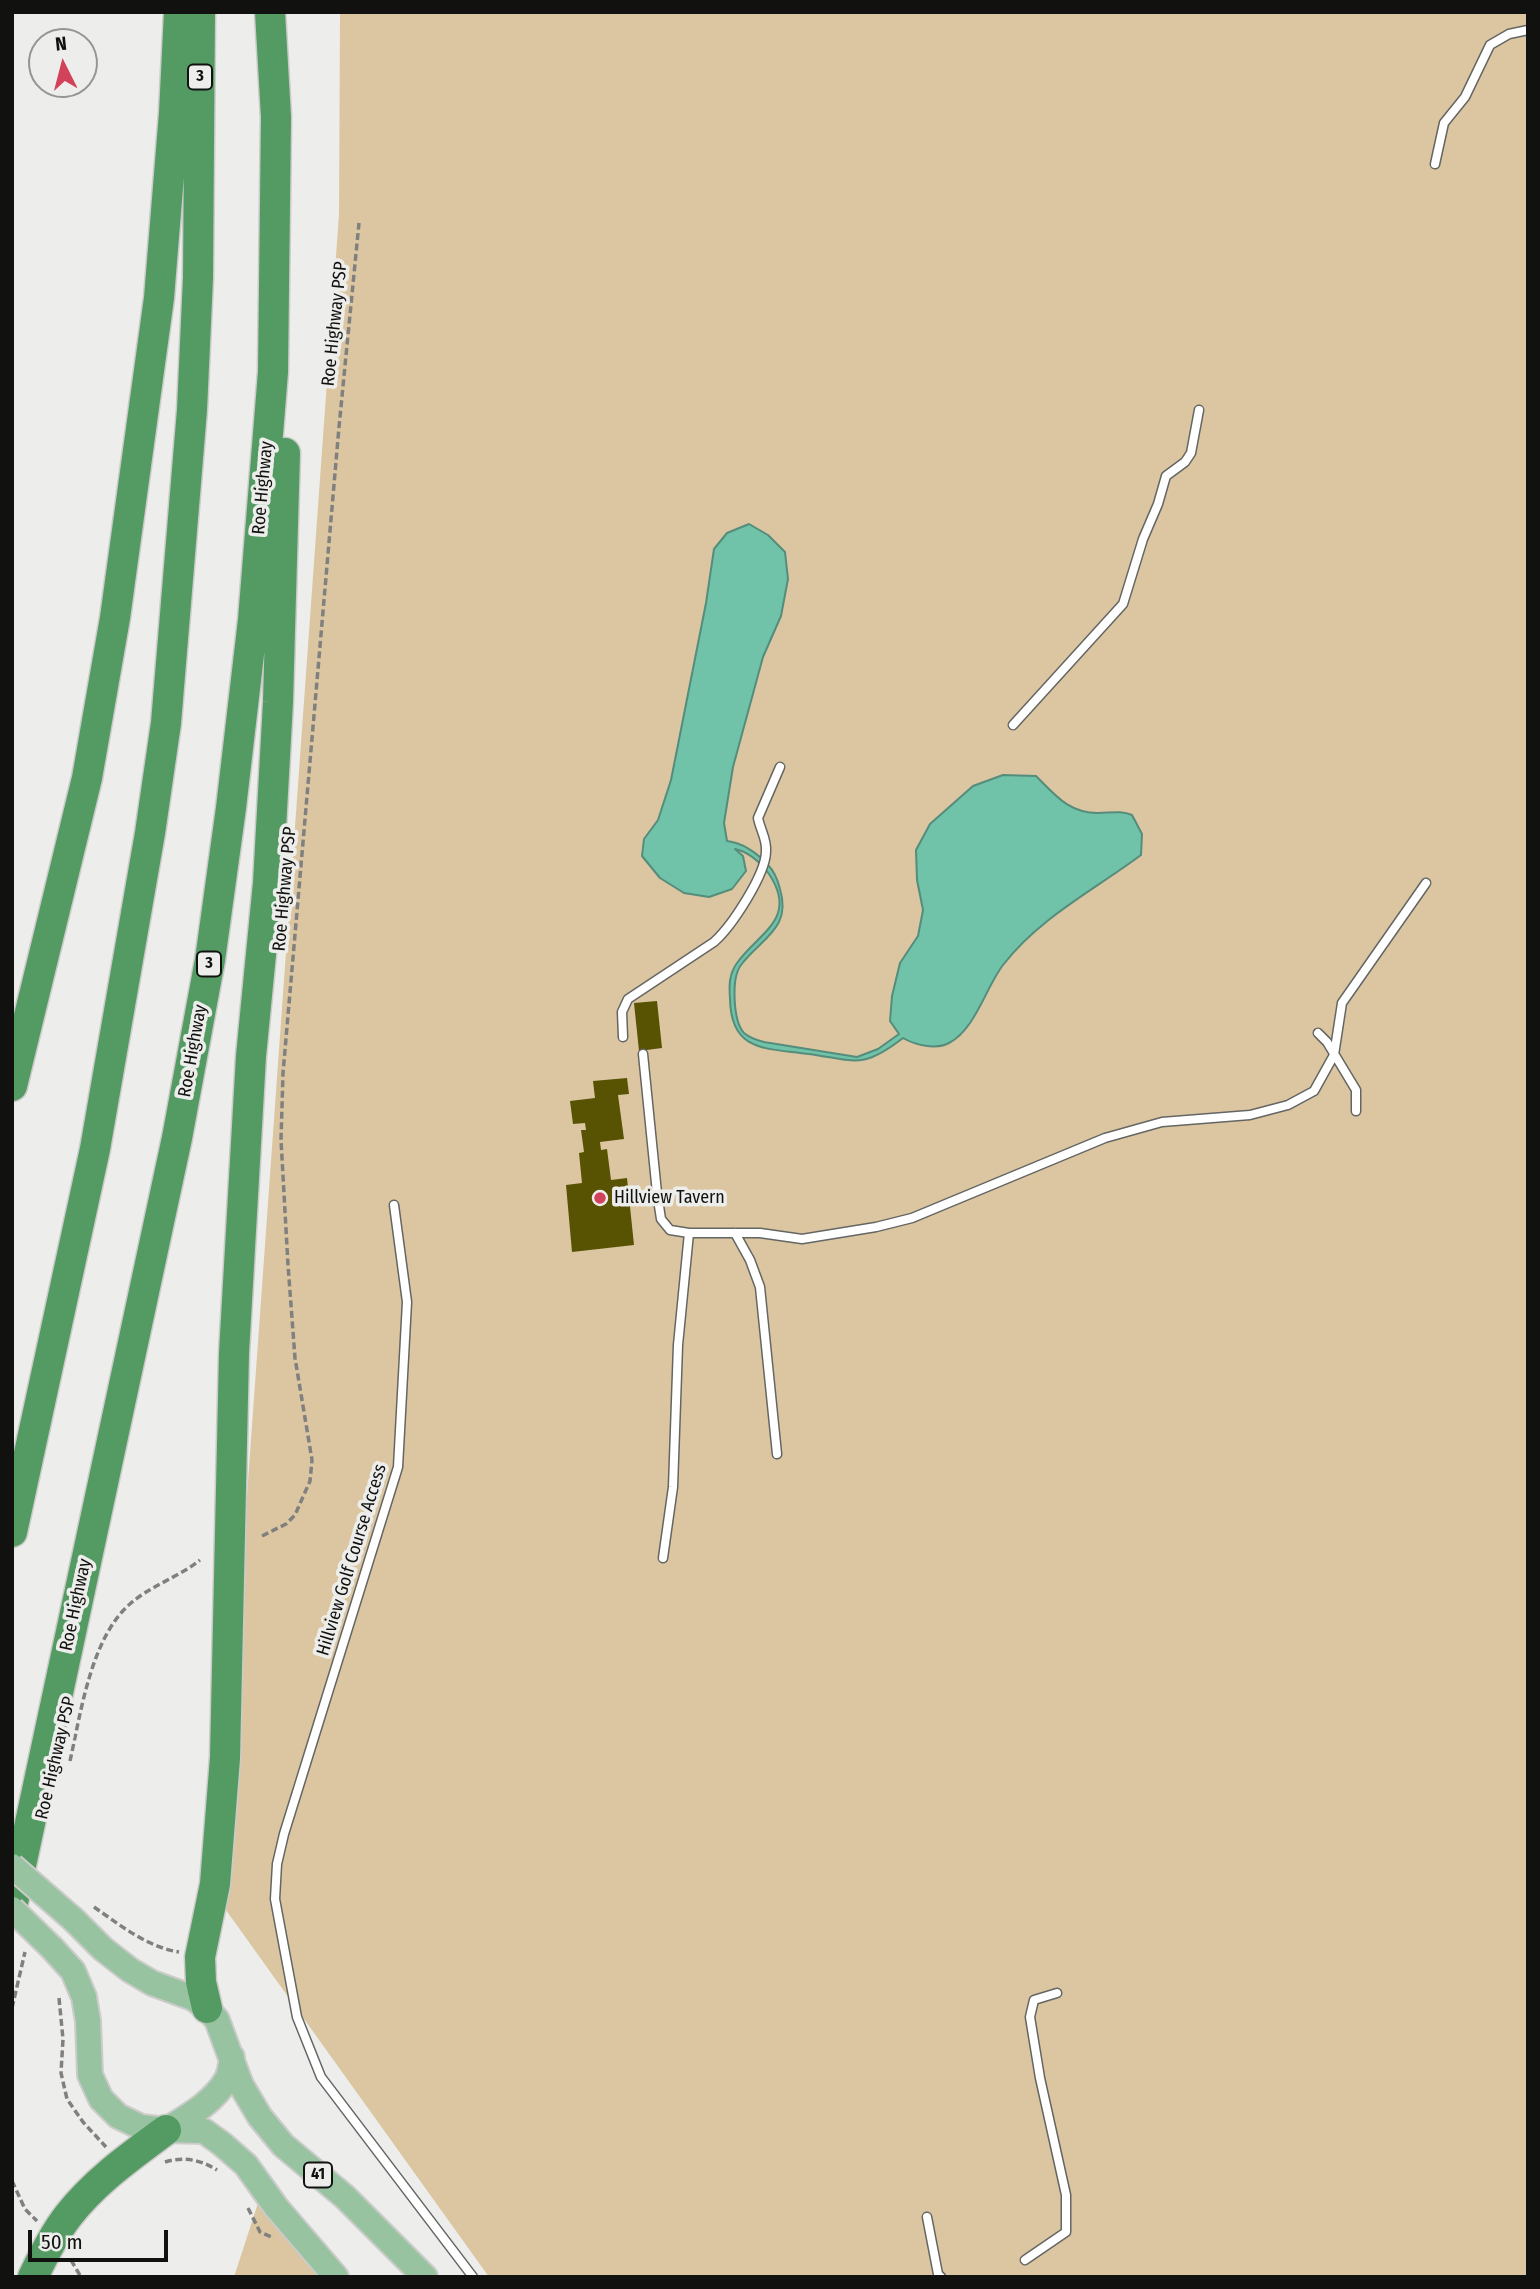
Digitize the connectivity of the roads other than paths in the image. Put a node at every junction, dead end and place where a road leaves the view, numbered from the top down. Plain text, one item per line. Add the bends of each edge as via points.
1 (178, 12) edge
2 (200, 12) edge
3 (270, 12) edge
4 (1528, 30) edge
5 (276, 117) junction
6 (1435, 164) dead end
7 (1199, 410) dead end
8 (1013, 725) dead end
9 (780, 766) dead end
10 (1426, 884) dead end
11 (1318, 1033) dead end
12 (623, 1037) dead end
13 (643, 1054) dead end
14 (1334, 1055) junction
15 (12, 1086) edge
16 (1356, 1111) dead end
17 (394, 1205) dead end
18 (689, 1233) junction
19 (735, 1233) junction
20 (777, 1454) dead end
21 (12, 1532) edge
22 (663, 1558) dead end
23 (12, 1866) edge
24 (12, 1908) edge
25 (1057, 1993) dead end
26 (207, 2008) junction
27 (232, 2057) junction
28 (166, 2130) junction
29 (927, 2217) dead end
30 (1025, 2260) dead end
31 (33, 2277) edge
32 (336, 2277) edge
33 (425, 2277) edge
34 (473, 2277) edge
35 (941, 2277) edge

1 - 15 highway via 159,298 117,605 87,778
2 - 21 highway, 3 via 193,397 166,723 96,1149
3 - 5 highway, Roe Highway / 3
4 - 6 lane via 1490,45 1465,97 1444,123
5 - 24 highway, Roe Highway / 3 via 272,386 253,620 212,946 177,1138
5 - 26 highway via 286,421 278,702 238,1256 225,1771 215,1884 200,1957
7 - 8 lane via 1191,453 1166,476 1123,604
9 - 12 lane via 758,818 766,840 765,859 734,920 715,942 628,999 622,1012
10 - 14 lane via 1342,1003
11 - 14 lane
13 - 18 lane via 662,1219 670,1230
14 - 16 lane via 1356,1090
14 - 19 lane via 1314,1091 1288,1105 1250,1115 1163,1122 1105,1138 912,1218 802,1239
17 - 34 lane, Hillview Golf Course Access via 407,1302 398,1467 284,1834 275,1899 297,2017 321,2077
18 - 19 lane
18 - 22 lane via 678,1345 673,1488
19 - 20 lane via 760,1287
23 - 26 main road, bridge via 130,1970
24 - 28 main road, bridge via 40,1945 73,1971 88,2021 90,2076 102,2099 118,2116
25 - 30 lane via 1034,2000 1030,2017 1066,2195 1066,2232
26 - 27 main road, 41
27 - 28 main road via 228,2078 214,2095
27 - 33 main road, 41 via 247,2096 283,2145 345,2197
28 - 31 highway via 97,2184 75,2208
28 - 32 main road via 204,2131 222,2144 246,2165
29 - 35 lane

